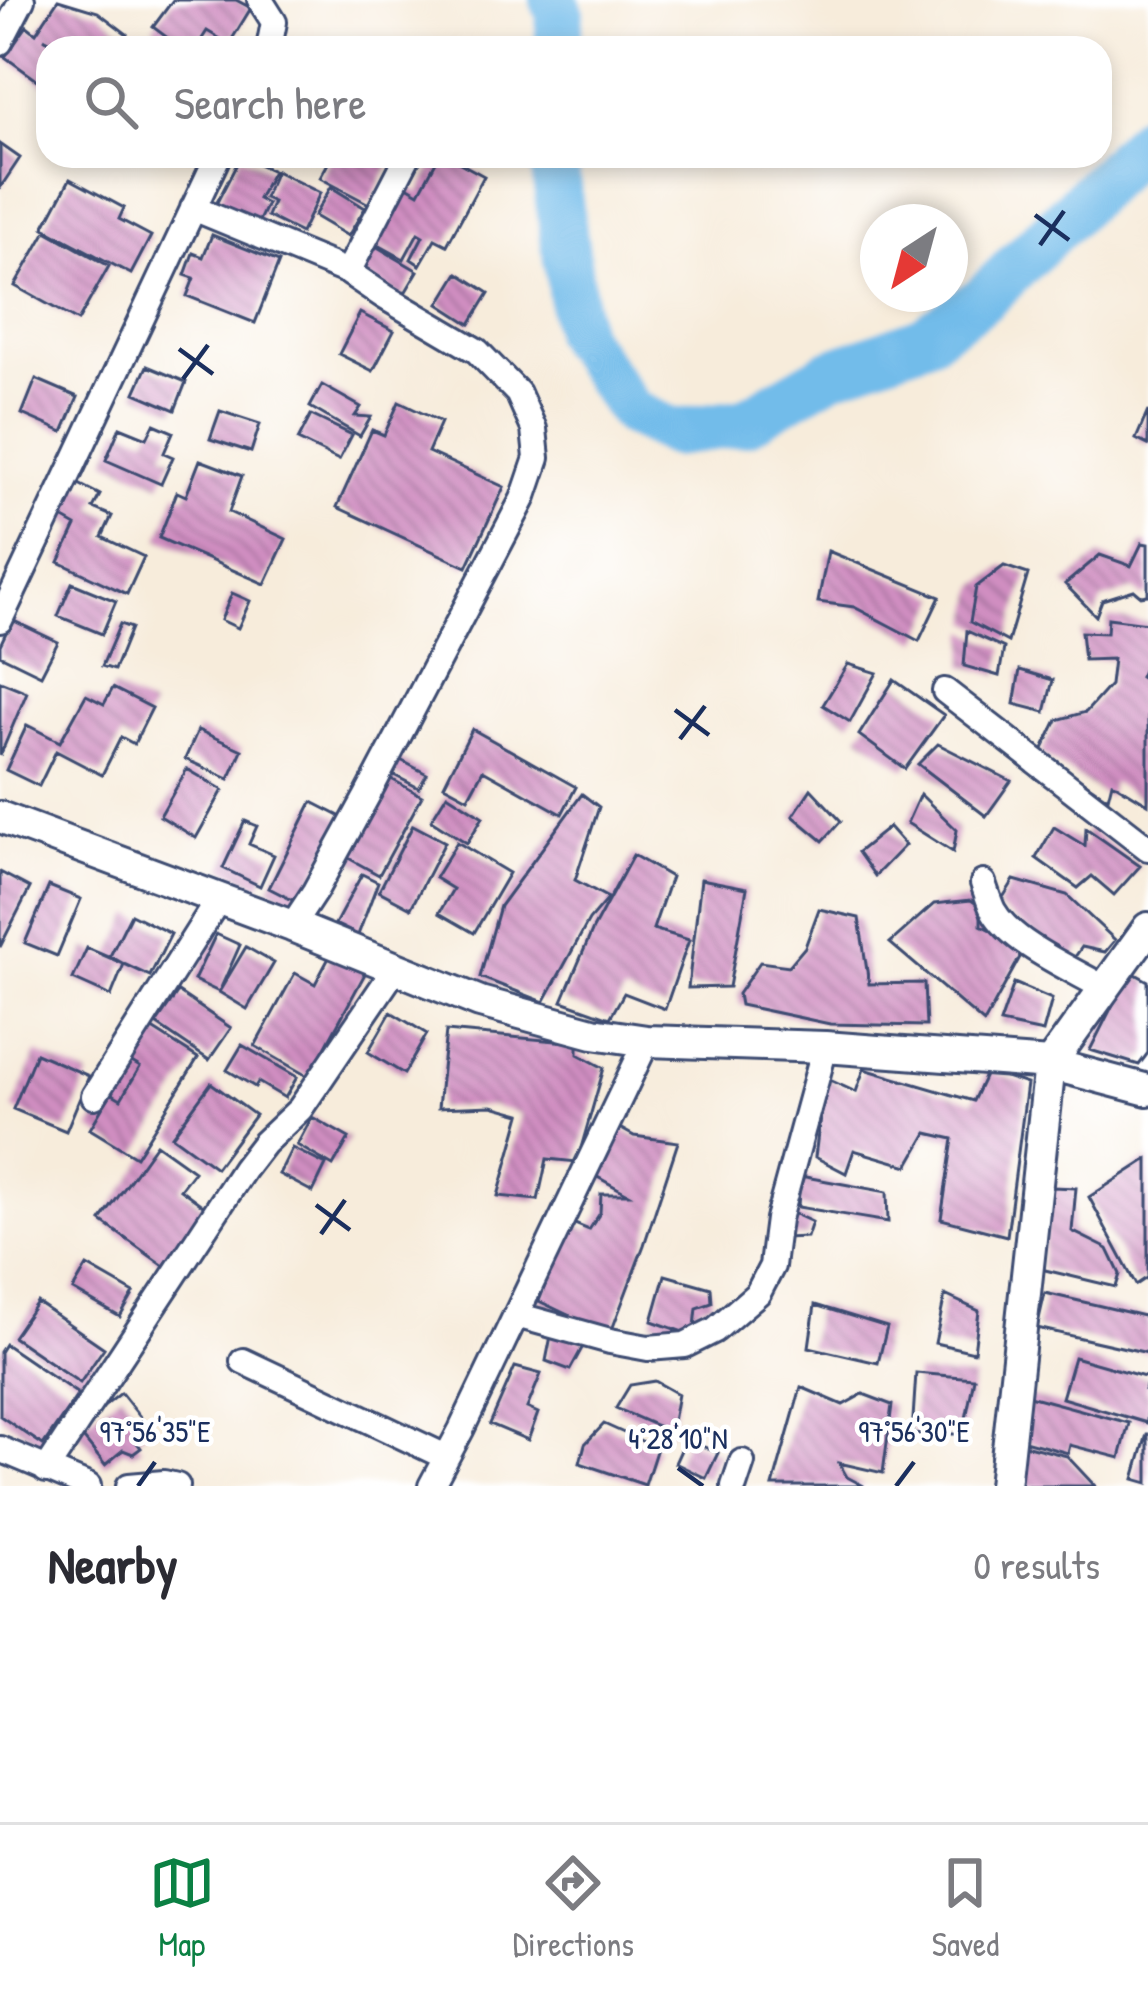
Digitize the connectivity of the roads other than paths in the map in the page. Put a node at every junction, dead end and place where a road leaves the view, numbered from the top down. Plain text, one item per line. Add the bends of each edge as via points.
1 (22, 0) edge
2 (260, 0) edge
3 (273, 36) edge
4 (0, 42) edge
5 (212, 168) edge
6 (402, 168) edge
7 (193, 208) junction
8 (348, 272) junction
9 (0, 620) edge
10 (945, 691) dead end
11 (0, 817) edge
12 (1148, 848) edge
13 (983, 883) dead end
14 (218, 900) junction
15 (292, 926) junction
16 (1148, 928) edge
17 (395, 969) junction
18 (1104, 988) junction
19 (647, 1041) junction
20 (825, 1047) junction
21 (1050, 1064) junction
22 (1148, 1090) edge
23 (94, 1096) dead end
24 (516, 1315) junction
25 (243, 1361) dead end
26 (0, 1449) edge
27 (446, 1457) junction
28 (46, 1470) junction
29 (88, 1486) edge
30 (129, 1486) edge
31 (177, 1486) edge
32 (431, 1486) edge
33 (1004, 1486) edge

1 - 4 street
2 - 3 street
5 - 7 street
6 - 8 street
7 - 8 street
7 - 9 street
8 - 15 street via 477,351 518,393 537,458 482,579
10 - 12 street
11 - 14 street
13 - 18 street via 1008,929
14 - 15 street
14 - 23 street
15 - 17 street
16 - 18 street
17 - 19 street via 530,1017
17 - 28 street via 300,1108 244,1169
18 - 21 street
19 - 20 street
19 - 24 street
20 - 21 street
20 - 24 street via 772,1267 758,1293 685,1345 648,1348
21 - 22 street
21 - 33 street
24 - 27 street
25 - 27 street
26 - 28 street
27 - 32 street
28 - 29 street
30 - 31 street

